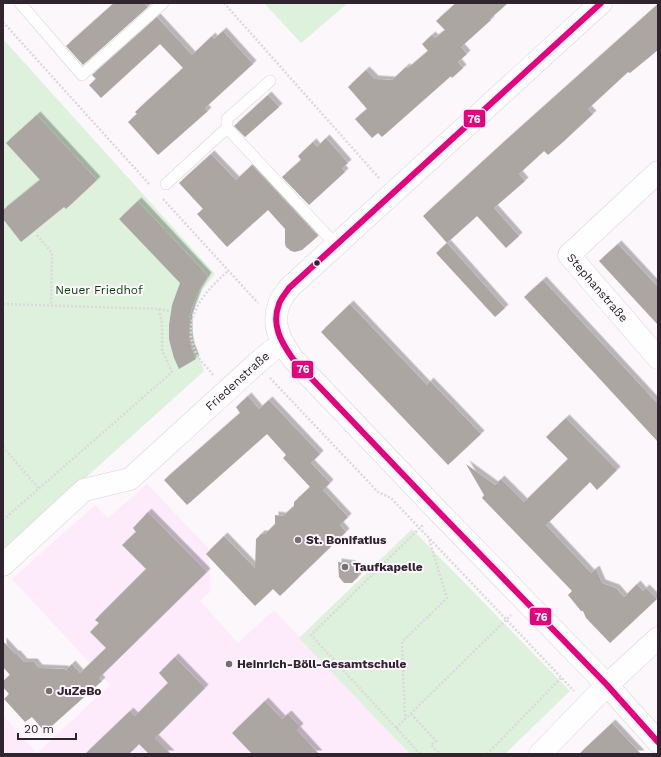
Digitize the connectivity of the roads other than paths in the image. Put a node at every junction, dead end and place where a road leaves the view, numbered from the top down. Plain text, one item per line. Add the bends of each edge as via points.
1 (20, 3) edge
2 (163, 3) edge
3 (601, 3) edge
4 (270, 81) dead end
5 (227, 128) junction
6 (658, 172) edge
7 (166, 184) dead end
8 (336, 245) junction
9 (280, 335) junction
10 (658, 358) edge
11 (3, 565) edge
12 (658, 638) edge
13 (607, 685) junction
14 (658, 742) edge
15 (540, 754) edge

1 - 2 lane via 82,75
3 - 8 street
4 - 5 lane via 227,120
5 - 7 lane
5 - 8 lane
6 - 10 street, Stephanstraße via 569,255
8 - 9 street via 289,288 279,302 276,314
9 - 11 street, Friedenstraße via 274,350 130,479 84,490
9 - 13 street via 293,358
12 - 13 street
13 - 14 street
13 - 15 street

